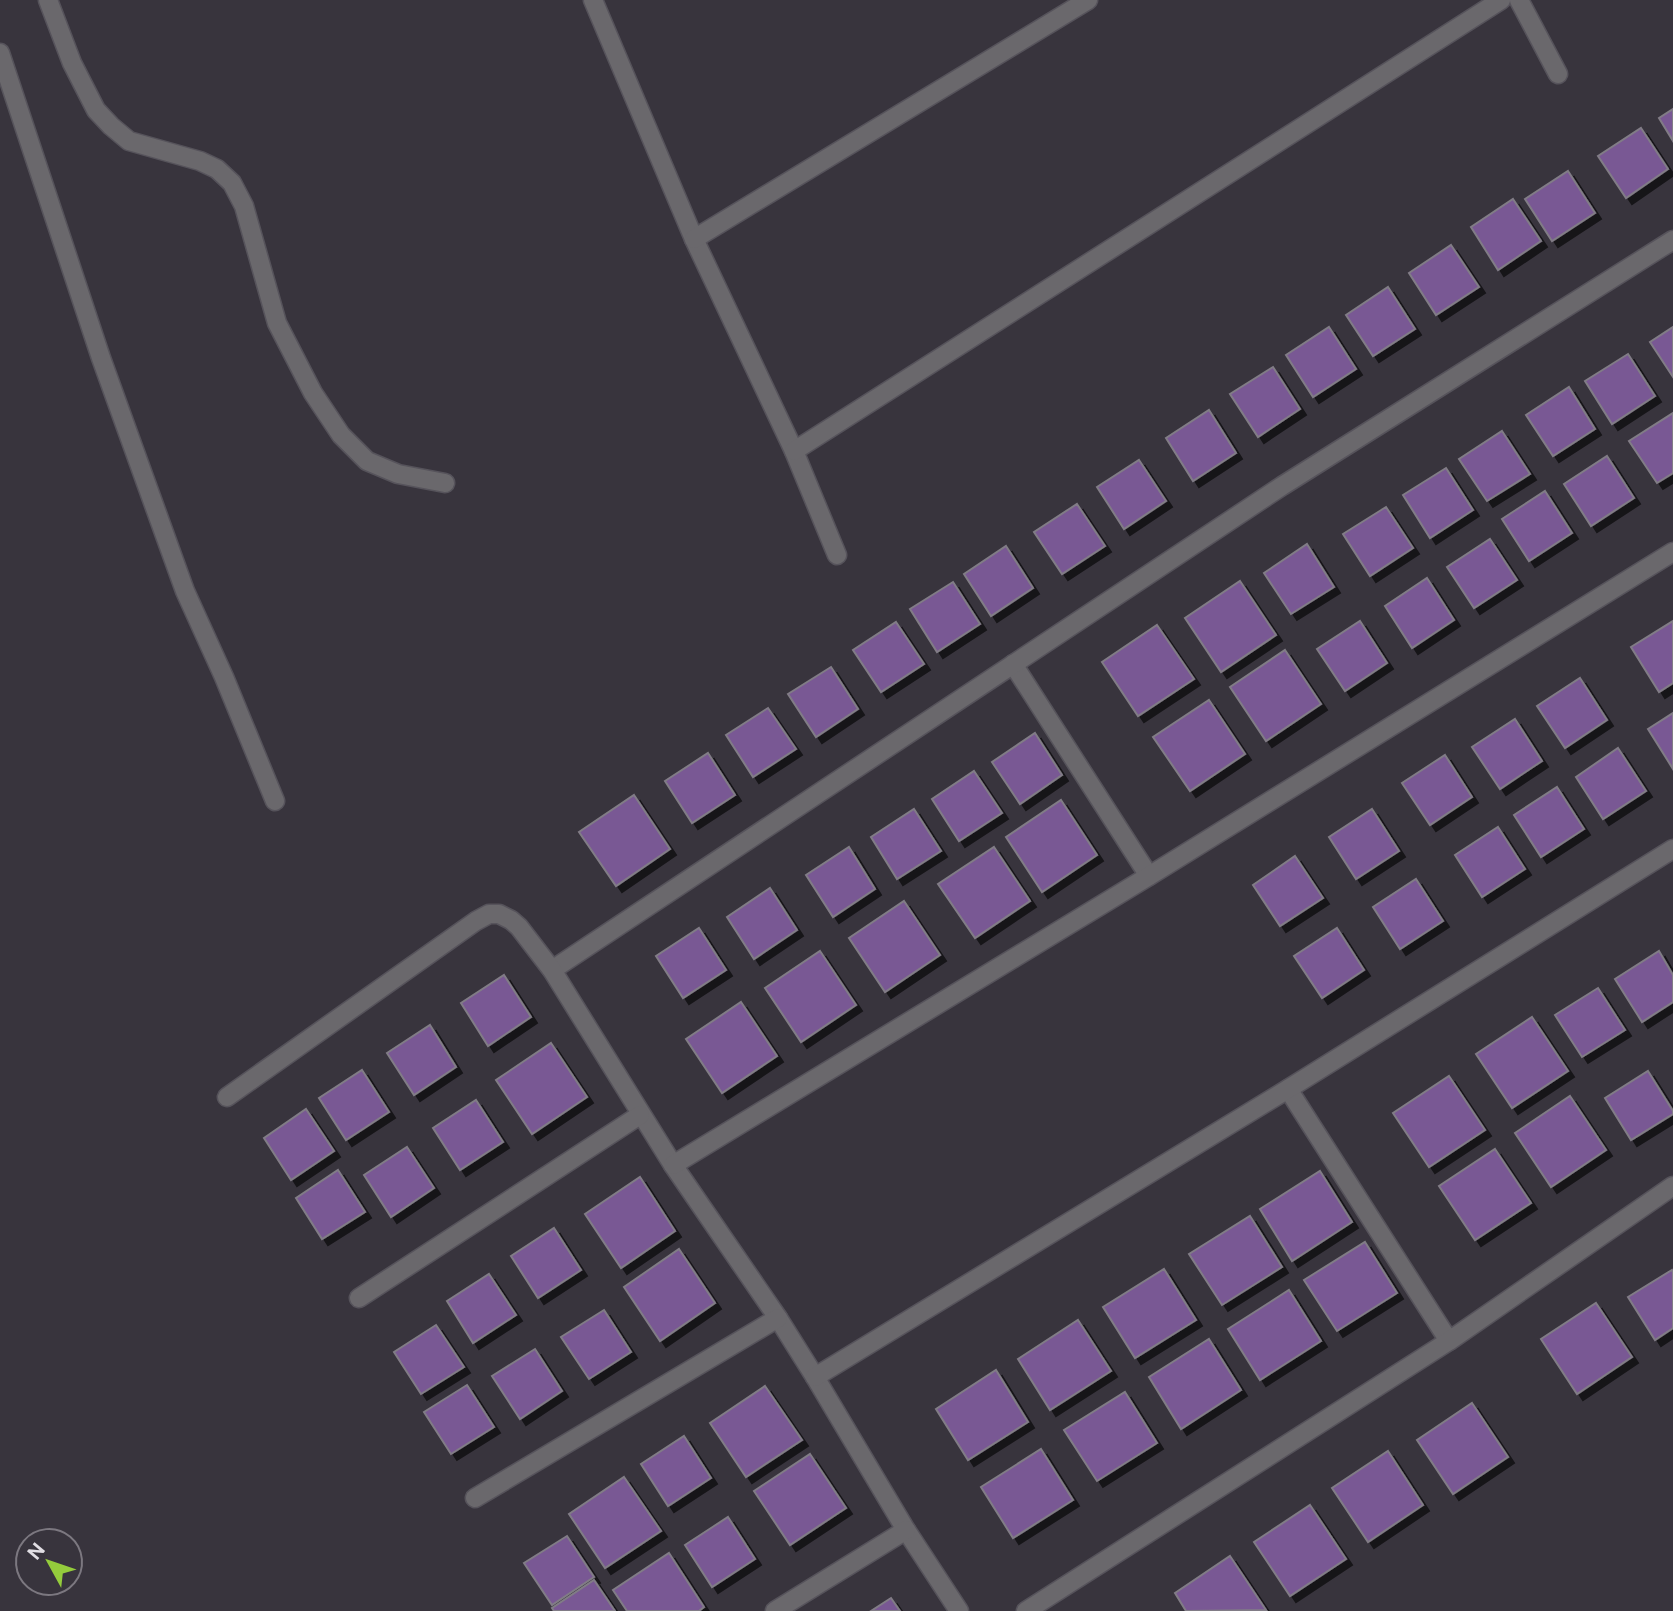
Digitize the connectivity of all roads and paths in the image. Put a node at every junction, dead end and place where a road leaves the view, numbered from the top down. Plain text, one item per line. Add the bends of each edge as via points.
1 (48, 0) edge
2 (594, 0) edge
3 (1088, 0) edge
4 (1501, 0) edge
5 (1518, 0) edge
6 (0, 53) edge
7 (1558, 74) dead end
8 (694, 239) junction
9 (1673, 240) edge
10 (793, 451) junction
11 (445, 484) dead end
12 (1673, 552) edge
13 (838, 555) dead end
14 (1013, 664) junction
15 (275, 801) dead end
16 (1673, 849) edge
17 (1149, 876) junction
18 (552, 970) junction
19 (1288, 1089) junction
20 (227, 1097) dead end
21 (640, 1115) junction
22 (673, 1165) junction
23 (1673, 1186) edge
24 (359, 1298) dead end
25 (778, 1318) junction
26 (1449, 1341) junction
27 (816, 1377) junction
28 (475, 1498) dead end
29 (906, 1530) junction
30 (775, 1611) edge
31 (959, 1611) edge
32 (1026, 1611) edge

1 - 11 street via 72,63 96,110 111,126 129,141 217,169 232,183 244,206 277,323 341,435 367,461 398,474
2 - 8 street
3 - 8 street
4 - 10 street
5 - 7 street
6 - 15 street via 101,358 185,591
8 - 10 street
9 - 14 street via 1282,486
10 - 13 street
12 - 17 street
14 - 17 street
14 - 18 street
16 - 19 street
17 - 22 street
18 - 20 street via 519,927 499,914 489,914
18 - 21 street
19 - 26 street
19 - 27 street
21 - 22 street
21 - 24 street
22 - 25 street
23 - 26 street
25 - 27 street
25 - 28 street
26 - 32 street
27 - 29 street
29 - 30 street
29 - 31 street

